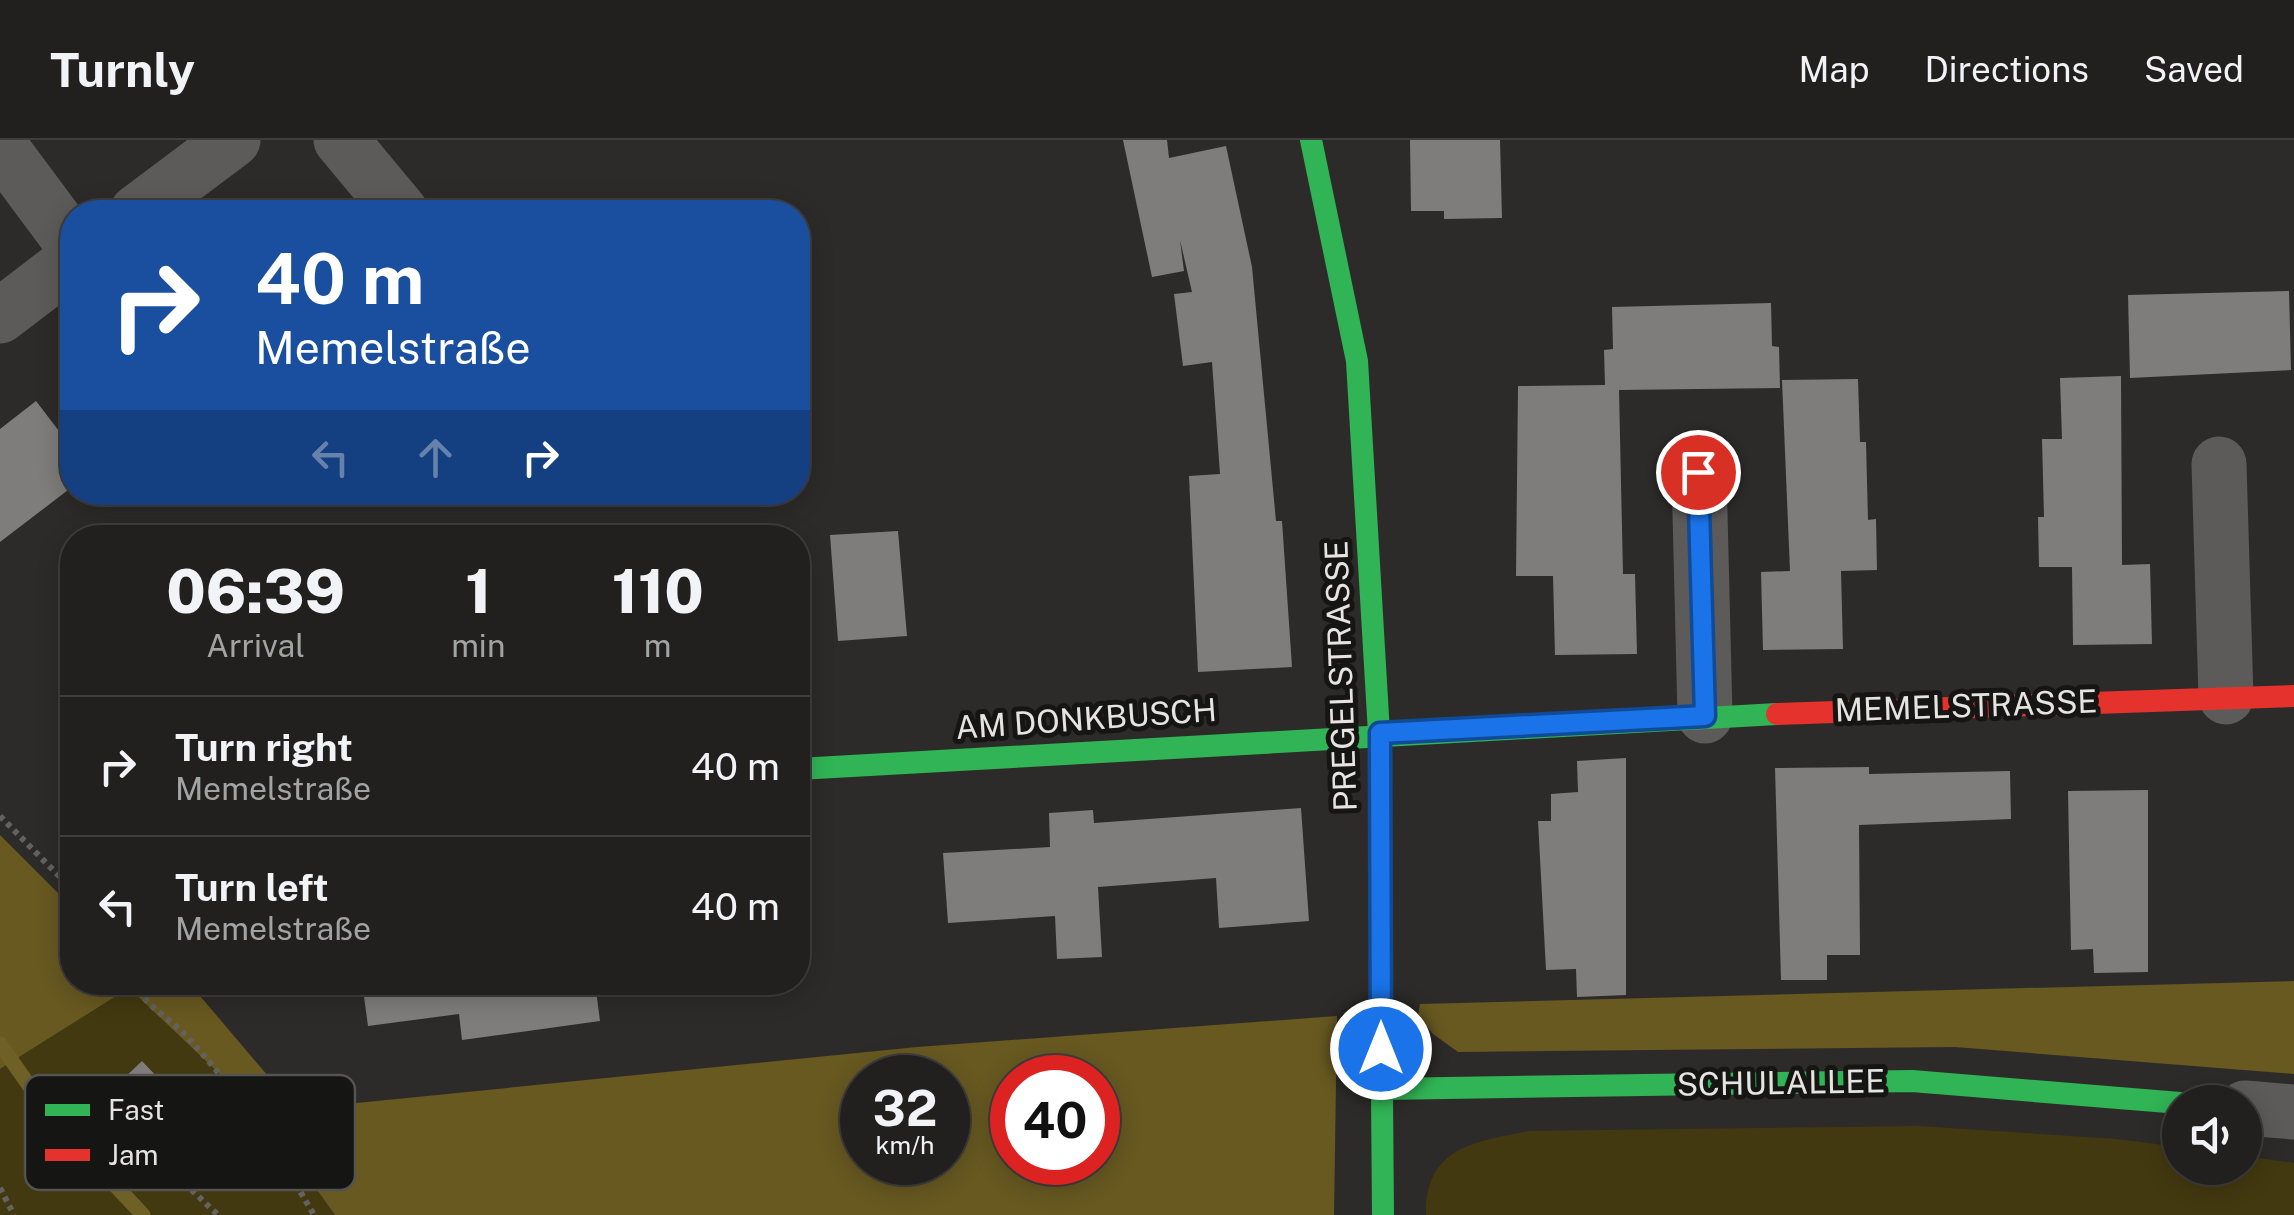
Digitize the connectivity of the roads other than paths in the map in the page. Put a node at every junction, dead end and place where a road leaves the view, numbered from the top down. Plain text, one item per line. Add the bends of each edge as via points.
1 (232, 140) edge
2 (342, 140) edge
3 (1311, 140) edge
4 (0, 146) edge
5 (153, 200) edge
6 (391, 200) edge
7 (60, 227) edge
8 (60, 270) edge
9 (0, 316) edge
10 (2219, 464) dead end
11 (1698, 472) dead end
12 (2226, 696) junction
13 (2294, 696) edge
14 (1705, 716) junction
15 (1380, 733) junction
16 (810, 768) edge
17 (1382, 1089) junction
18 (2162, 1102) edge
19 (2262, 1109) edge
20 (2294, 1112) edge
21 (1383, 1215) edge

1 - 5 street
2 - 6 street
3 - 15 street, PREGELSTRASSE via 1357,361
4 - 7 street
8 - 9 street
10 - 12 street
11 - 14 street
12 - 13 street, MEMELSTRASSE
12 - 14 street, MEMELSTRASSE
14 - 15 street, MEMELSTRASSE
15 - 16 street, AM DONKBUSCH
15 - 17 street, PREGELSTRASSE
17 - 18 street, SCHULALLEE via 1912,1082
17 - 21 street, PREGELSTRASSE
19 - 20 street

